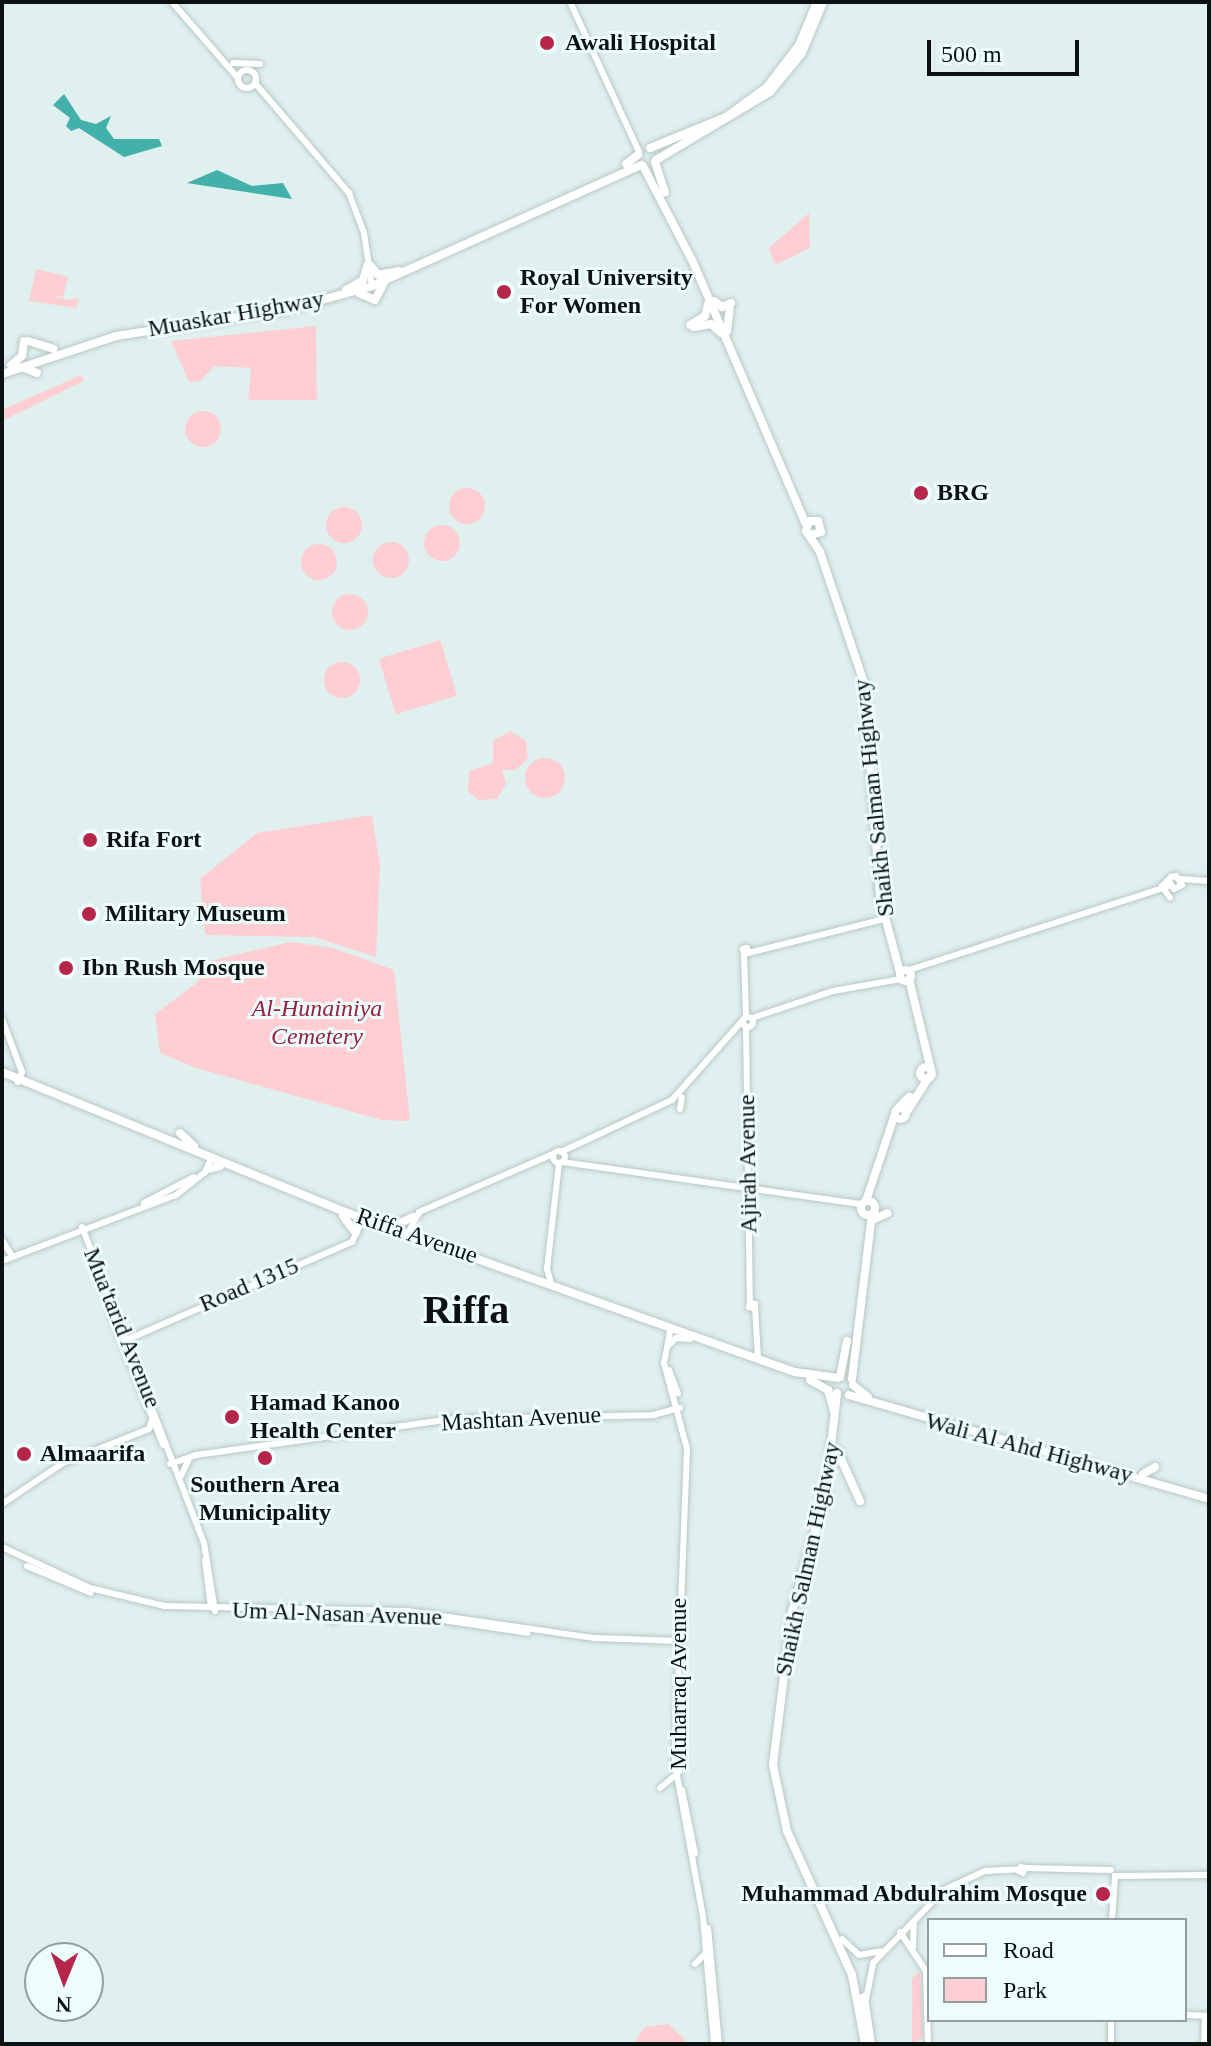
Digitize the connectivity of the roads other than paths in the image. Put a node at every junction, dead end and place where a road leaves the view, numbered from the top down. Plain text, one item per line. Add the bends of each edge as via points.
1 (172, 2) edge
2 (572, 2) edge
3 (820, 2) edge
4 (216, 48) junction
5 (231, 63) junction
6 (245, 70) junction
7 (237, 77) junction
8 (253, 86) junction
9 (261, 94) junction
10 (674, 148) junction
11 (644, 151) junction
12 (656, 161) junction
13 (642, 166) junction
14 (618, 172) junction
15 (656, 180) junction
16 (368, 266) junction
17 (399, 271) junction
18 (387, 281) junction
19 (371, 285) junction
20 (704, 288) junction
21 (343, 293) junction
22 (714, 301) junction
23 (726, 336) junction
24 (53, 351) junction
25 (6, 369) edge
26 (815, 520) junction
27 (806, 526) junction
28 (821, 532) junction
29 (810, 535) junction
30 (840, 607) junction
31 (849, 617) junction
32 (1209, 881) edge
33 (1182, 882) junction
34 (1167, 884) junction
35 (1170, 898) dead end
36 (882, 916) junction
37 (905, 974) junction
38 (748, 1021) junction
39 (2, 1022) edge
40 (734, 1032) junction
41 (746, 1038) junction
42 (15, 1076) edge
43 (682, 1097) junction
44 (666, 1109) junction
45 (163, 1138) junction
46 (559, 1158) junction
47 (209, 1161) junction
48 (750, 1189) junction
49 (866, 1208) junction
50 (888, 1213) dead end
51 (414, 1219) junction
52 (362, 1223) junction
53 (100, 1224) junction
54 (391, 1224) junction
55 (81, 1229) junction
56 (867, 1231) junction
57 (409, 1233) junction
58 (421, 1235) junction
59 (65, 1237) junction
60 (2, 1238) edge
61 (84, 1241) junction
62 (6, 1255) edge
63 (539, 1279) junction
64 (551, 1283) junction
65 (752, 1305) junction
66 (670, 1333) junction
67 (125, 1337) junction
68 (746, 1354) junction
69 (847, 1359) junction
70 (761, 1360) junction
71 (823, 1378) junction
72 (839, 1378) junction
73 (810, 1380) junction
74 (852, 1382) junction
75 (836, 1391) junction
76 (675, 1396) junction
77 (848, 1396) junction
78 (860, 1398) junction
79 (880, 1402) junction
80 (150, 1409) junction
81 (682, 1409) junction
82 (666, 1414) junction
83 (653, 1416) junction
84 (841, 1416) junction
85 (684, 1426) junction
86 (422, 1427) junction
87 (149, 1429) junction
88 (373, 1430) junction
89 (352, 1433) junction
90 (418, 1435) dead end
91 (161, 1439) junction
92 (834, 1439) junction
93 (1017, 1441) junction
94 (168, 1449) junction
95 (837, 1450) junction
96 (188, 1459) junction
97 (172, 1465) junction
98 (1116, 1471) junction
99 (1155, 1471) junction
100 (183, 1487) junction
101 (1209, 1496) edge
102 (860, 1501) dead end
103 (2, 1503) edge
104 (2, 1549) edge
105 (206, 1549) junction
106 (682, 1550) junction
107 (212, 1572) junction
108 (46, 1580) junction
109 (86, 1587) junction
110 (213, 1594) junction
111 (193, 1608) junction
112 (231, 1609) junction
113 (213, 1610) junction
114 (372, 1611) junction
115 (407, 1611) junction
116 (426, 1613) junction
117 (334, 1618) junction
118 (678, 1628) junction
119 (605, 1641) junction
120 (665, 1642) junction
121 (680, 1643) junction
122 (678, 1658) junction
123 (681, 1777) junction
124 (660, 1788) dead end
125 (669, 1790) dead end
126 (679, 1798) junction
127 (689, 1838) junction
128 (1016, 1859) dead end
129 (1020, 1870) junction
130 (1209, 1874) edge
131 (1112, 1875) junction
132 (932, 1902) junction
133 (1112, 1918) edge
134 (915, 1920) junction
135 (900, 1934) junction
136 (842, 1939) junction
137 (706, 1942) junction
138 (879, 1942) dead end
139 (912, 1948) junction
140 (880, 1951) junction
141 (712, 1952) junction
142 (712, 1976) junction
143 (927, 1979) edge
144 (868, 2015) junction
145 (1187, 2015) edge
146 (1207, 2016) edge
147 (928, 2022) edge
148 (1111, 2022) edge
149 (716, 2044) edge
150 (868, 2044) edge
151 (928, 2044) edge
152 (1111, 2044) edge
153 (1204, 2044) edge

1 - 4 street
2 - 11 street
3 - 10 main road, Muaskar Highway via 805,47 770,92 738,117
3 - 11 main road, Muaskar Highway via 793,56 758,95 716,122
4 - 5 street
4 - 7 street
5 - 6 street
5 - 9 street via 261,66
6 - 7 street
6 - 8 street
7 - 8 street via 240,86
8 - 9 street
8 - 16 street via 340,185 355,214
9 - 16 street via 342,183 358,214
10 - 12 main road, Muaskar Highway
10 - 15 main road via 660,163
11 - 12 main road
11 - 13 main road
11 - 17 main road, Muaskar Highway
12 - 13 main road, Muaskar Highway
12 - 15 main road
13 - 14 main road, Muaskar Highway
13 - 15 main road
14 - 15 main road via 636,169
14 - 18 main road, Muaskar Highway
15 - 20 main road
15 - 22 main road
16 - 17 main road via 378,275
16 - 19 street
16 - 21 main road via 363,280
17 - 19 main road, Muaskar Highway
18 - 19 main road, Muaskar Highway
18 - 21 main road via 374,300 364,293
19 - 21 main road, Muaskar Highway
20 - 23 main road
20 - 23 main road via 708,311 692,326 714,325
21 - 24 main road, Muaskar Highway
22 - 23 main road
22 - 23 main road via 730,306
23 - 26 main road
23 - 27 main road
24 - 25 main road, Muaskar Highway
24 - 25 main road via 39,372
24 - 25 main road via 26,341 22,356
26 - 27 main road
26 - 28 main road, Shaikh Salman Highway
27 - 29 main road, Shaikh Salman Highway
28 - 29 main road
28 - 31 main road, Shaikh Salman Highway
29 - 30 main road, Shaikh Salman Highway
30 - 31 main road
30 - 36 main road, Shaikh Salman Highway via 867,698
31 - 37 main road, Shaikh Salman Highway via 872,698 887,912
32 - 33 street
33 - 34 street
33 - 34 street
34 - 35 street
34 - 37 street
36 - 37 main road, Shaikh Salman Highway
36 - 38 street, Ajirah Avenue via 747,952
37 - 38 street
37 - 49 main road, Shaikh Salman Highway via 926,1072 900,1113
38 - 40 street
38 - 41 street, Ajirah Avenue
38 - 46 street via 672,1100
38 - 48 street, Ajirah Avenue
39 - 42 street
40 - 41 street
40 - 43 street
41 - 48 street, Ajirah Avenue
42 - 45 main road, Riffa Avenue
42 - 47 main road, Riffa Avenue
43 - 44 street
43 - 44 street via 679,1109
44 - 46 street
45 - 47 main road, Riffa Avenue
45 - 47 main road via 177,1130
46 - 48 street
46 - 51 street
46 - 63 street via 545,1270
46 - 64 street via 547,1269
47 - 52 main road, Riffa Avenue
47 - 52 main road, Riffa Avenue via 247,1172
47 - 53 street via 176,1195
47 - 55 street via 168,1193
48 - 49 street
48 - 65 street, Ajirah Avenue
49 - 56 main road, Shaikh Salman Highway
49 - 69 main road, Shaikh Salman Highway
50 - 56 main road via 874,1216
51 - 54 main road
51 - 57 street
51 - 58 main road
52 - 54 main road, Riffa Avenue
52 - 57 main road, Riffa Avenue
52 - 67 street, Road 1315 via 354,1240
53 - 55 street
53 - 61 street
54 - 57 main road, Riffa Avenue
55 - 59 street
55 - 61 street, Mua'tarid Avenue
55 - 62 street
56 - 69 main road, Shaikh Salman Highway
57 - 58 main road, Riffa Avenue
57 - 66 main road, Riffa Avenue
58 - 63 main road, Riffa Avenue
59 - 61 street
59 - 62 street
60 - 62 street
61 - 67 street, Mua'tarid Avenue
63 - 64 main road, Riffa Avenue
64 - 66 main road, Riffa Avenue
65 - 68 street, Ajirah Avenue via 751,1351
65 - 70 street, Ajirah Avenue via 754,1352
66 - 68 main road, Riffa Avenue
66 - 73 main road, Riffa Avenue
66 - 76 street, Muharraq Avenue via 665,1368
66 - 81 street, Muharraq Avenue via 669,1368
67 - 80 street, Mua'tarid Avenue
67 - 94 street, Mua'tarid Avenue
68 - 70 main road, Riffa Avenue
69 - 71 main road via 835,1375
69 - 72 main road, Shaikh Salman Highway
69 - 74 main road, Shaikh Salman Highway
69 - 79 main road via 859,1386
70 - 71 main road, Riffa Avenue
71 - 72 main road, Riffa Avenue
72 - 74 main road, Riffa Avenue
72 - 75 main road, Shaikh Salman Highway
73 - 75 main road, Riffa Avenue
73 - 92 main road via 831,1397
74 - 77 main road, Shaikh Salman Highway
74 - 79 main road, Wali Al Ahd Highway
75 - 77 main road, Riffa Avenue
75 - 92 main road, Shaikh Salman Highway
76 - 81 street, Muharraq Avenue
76 - 82 street
77 - 78 main road, Wali Al Ahd Highway
77 - 84 main road, Shaikh Salman Highway
78 - 84 main road via 846,1402
78 - 93 main road, Wali Al Ahd Highway
79 - 93 main road, Wali Al Ahd Highway
80 - 87 street
80 - 91 street, Mua'tarid Avenue
81 - 82 street, Mashtan Avenue
81 - 85 street, Muharraq Avenue
81 - 106 street, Muharraq Avenue via 691,1457
82 - 83 street, Mashtan Avenue
82 - 85 street via 678,1416
83 - 86 street, Mashtan Avenue
83 - 88 street, Mashtan Avenue via 543,1414
84 - 95 main road, Shaikh Salman Highway
85 - 106 street, Muharraq Avenue
86 - 90 street
86 - 96 street, Mashtan Avenue
87 - 91 street
87 - 103 street via 63,1463
88 - 89 street, Mashtan Avenue
88 - 89 street via 363,1425
89 - 96 street, Mashtan Avenue
91 - 97 street, Mua'tarid Avenue
92 - 150 main road, Shaikh Salman Highway via 792,1612 773,1765 787,1831 852,1975
93 - 98 main road, Wali Al Ahd Highway
93 - 99 main road, Wali Al Ahd Highway via 1143,1474
94 - 96 street
94 - 97 street, Mua'tarid Avenue
95 - 102 main road
95 - 136 main road, Shaikh Salman Highway via 798,1613 777,1749 793,1834
96 - 97 street, Mashtan Avenue
96 - 100 street via 180,1471
97 - 100 street, Mua'tarid Avenue
97 - 110 street, Mua'tarid Avenue via 202,1546
98 - 99 main road
98 - 101 main road, Wali Al Ahd Highway
99 - 101 main road, Wali Al Ahd Highway via 1164,1481
100 - 105 street, Mua'tarid Avenue
104 - 108 street, Um Al-Nasan Avenue
104 - 109 street, Um Al-Nasan Avenue
105 - 107 street, Mua'tarid Avenue
105 - 107 street via 216,1559
106 - 118 street, Muharraq Avenue
106 - 121 street, Muharraq Avenue
107 - 110 street, Mua'tarid Avenue
108 - 109 street
108 - 113 street, Um Al-Nasan Avenue via 145,1606
109 - 111 street, Um Al-Nasan Avenue
110 - 111 street
110 - 112 street
110 - 113 street, Mua'tarid Avenue
111 - 113 street, Um Al-Nasan Avenue
112 - 113 street, Um Al-Nasan Avenue
112 - 114 street, Um Al-Nasan Avenue
113 - 117 street, Um Al-Nasan Avenue
114 - 115 street, Um Al-Nasan Avenue
114 - 117 street
115 - 116 street, Um Al-Nasan Avenue
115 - 116 street via 417,1606
116 - 119 street, Um Al-Nasan Avenue
117 - 119 street, Um Al-Nasan Avenue via 415,1616
118 - 120 street
118 - 121 street, Muharraq Avenue
119 - 120 street, Um Al-Nasan Avenue
120 - 121 street, Um Al-Nasan Avenue
120 - 122 street
121 - 122 street, Muharraq Avenue
121 - 123 street, Muharraq Avenue
122 - 123 street, Muharraq Avenue
123 - 124 street
123 - 126 street, Muharraq Avenue
123 - 127 street, Muharraq Avenue
125 - 126 street
126 - 127 street, Muharraq Avenue
127 - 137 street, Muharraq Avenue
127 - 141 street, Muharraq Avenue
128 - 129 street
129 - 131 street
129 - 132 street via 974,1874
130 - 131 street
131 - 133 street
132 - 134 street
132 - 135 street
134 - 135 street
134 - 139 street
135 - 139 street
135 - 140 street
135 - 144 street via 868,1974
136 - 140 street via 857,1954
136 - 144 main road, Shaikh Salman Highway
137 - 142 street, Muharraq Avenue
137 - 142 street via 704,1960 695,1966
138 - 140 street
139 - 143 street
141 - 142 street, Muharraq Avenue
141 - 142 street via 719,1961
142 - 149 street, Muharraq Avenue
144 - 150 main road, Shaikh Salman Highway
145 - 146 street
146 - 153 street
147 - 151 street
148 - 152 street

